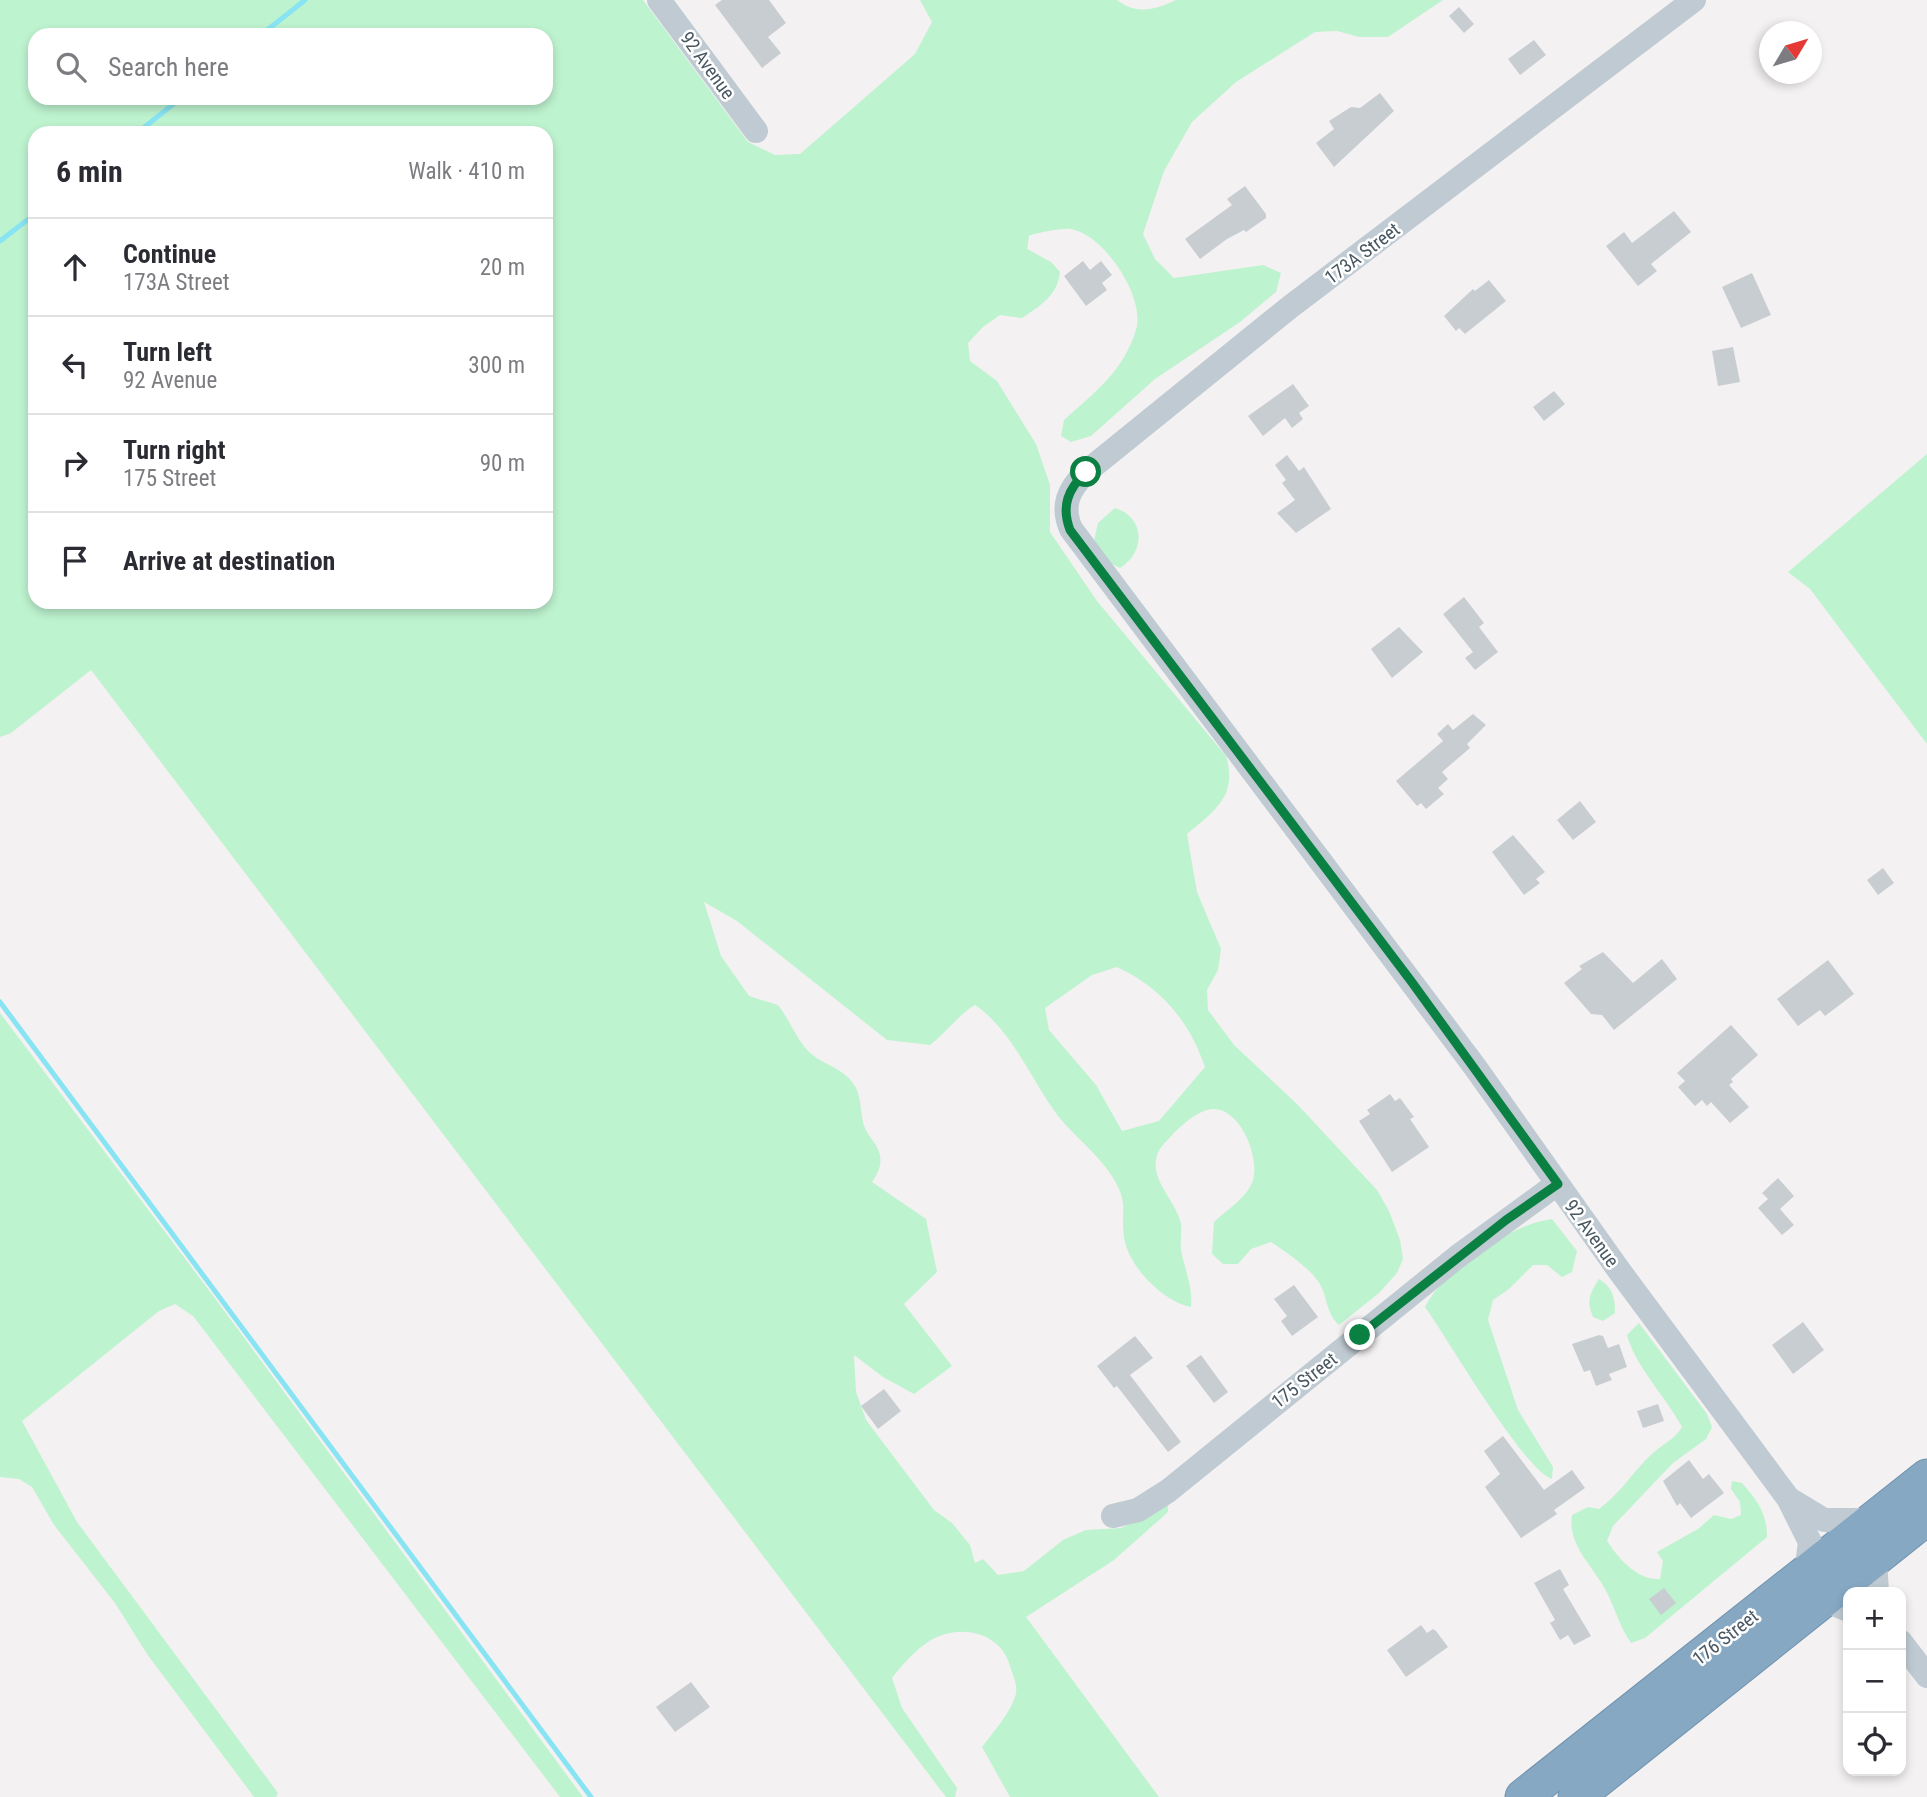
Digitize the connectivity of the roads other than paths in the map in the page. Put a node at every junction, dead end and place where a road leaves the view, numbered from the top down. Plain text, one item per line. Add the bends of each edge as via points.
1 (659, 0) edge
2 (1694, 0) edge
3 (756, 131) dead end
4 (1070, 530) joint
5 (1558, 1184) junction
6 (1927, 1477) edge
7 (1788, 1498) junction
8 (1113, 1516) dead end
9 (1927, 1517) edge
10 (1872, 1520) junction
11 (1876, 1576) edge
12 (1826, 1594) edge
13 (1906, 1649) edge
14 (1927, 1676) edge
15 (1523, 1797) edge
16 (1576, 1797) edge

1 - 3 street, 92 Avenue
2 - 4 street, 173A Street via 1290,307 1086,472 1068,495 1065,509
4 - 5 street, 92 Avenue via 1435,1013
5 - 7 street, 92 Avenue
5 - 8 street, 175 Street via 1457,1257 1168,1491 1138,1510
6 - 10 highway, 176 Street
7 - 10 street, 92 Avenue via 1824,1520
7 - 12 street, 92 Avenue via 1810,1542
9 - 11 highway, 176 Street
10 - 12 highway, 176 Street
11 - 12 highway, 176 Street
12 - 15 highway, 176 Street
12 - 16 highway, 176 Street
13 - 14 street

